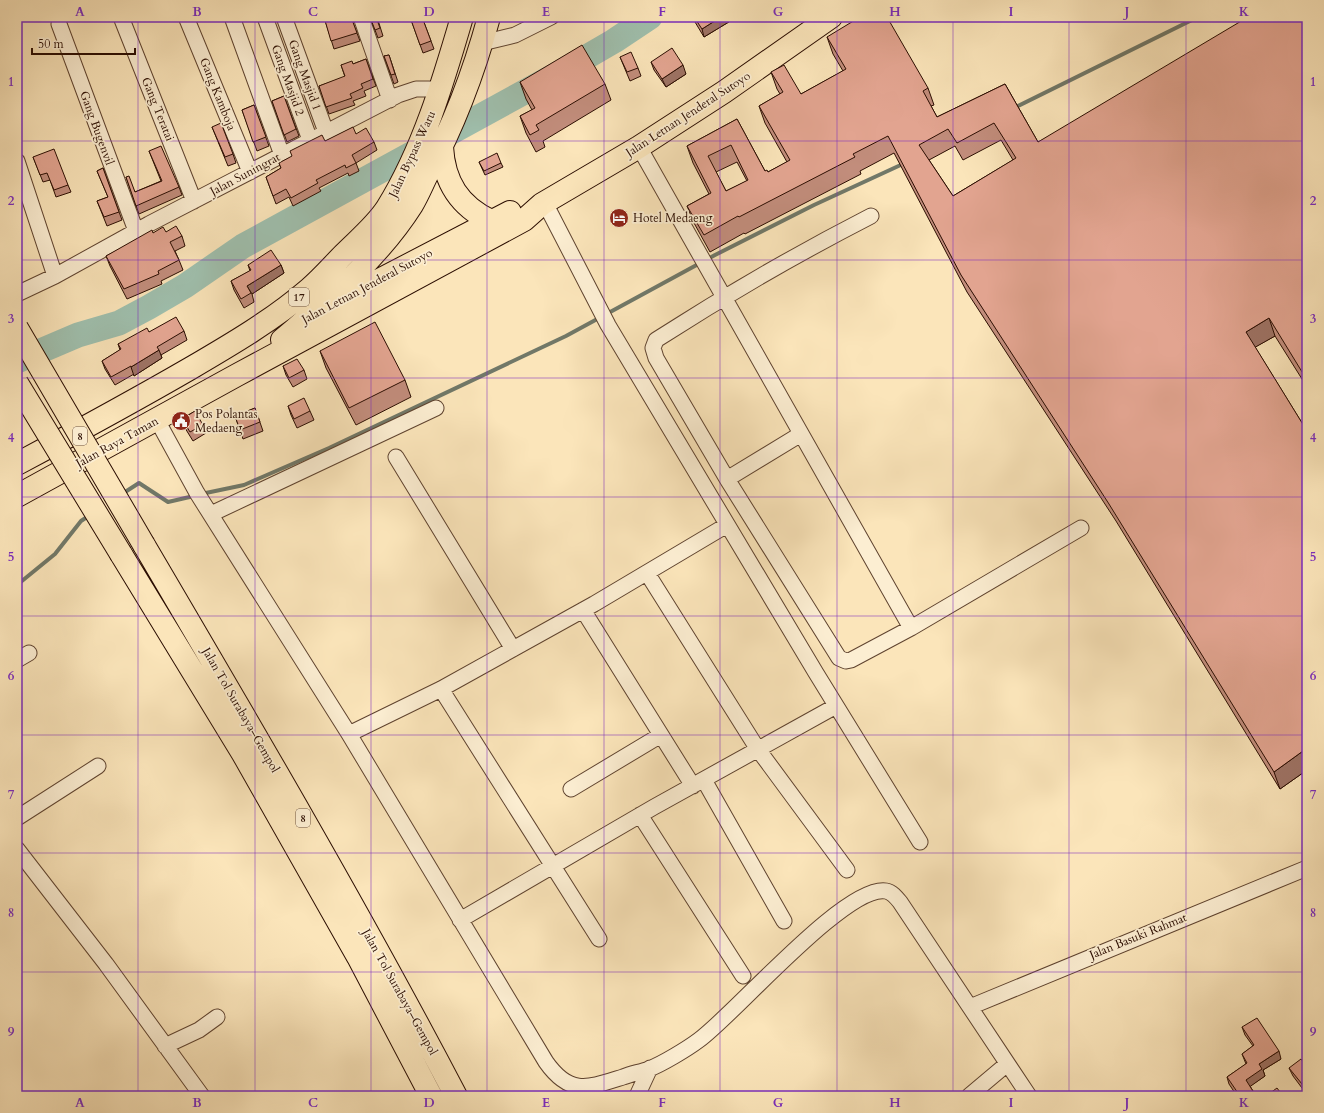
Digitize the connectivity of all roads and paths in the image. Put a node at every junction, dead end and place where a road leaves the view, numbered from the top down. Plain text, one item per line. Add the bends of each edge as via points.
1 (121, 17) edge
2 (186, 17) edge
3 (232, 17) edge
4 (284, 17) edge
5 (361, 17) edge
6 (462, 17) edge
7 (489, 17) edge
8 (550, 17) edge
9 (832, 17) edge
10 (266, 20) dead end
11 (59, 24) dead end
12 (482, 43) junction
13 (440, 89) junction
14 (390, 100) junction
15 (326, 132) junction
16 (310, 140) junction
17 (444, 143) junction
18 (639, 147) junction
19 (282, 155) junction
20 (17, 160) edge
21 (250, 172) junction
22 (194, 201) junction
23 (543, 204) junction
24 (871, 216) dead end
25 (491, 220) junction
26 (136, 231) junction
27 (360, 253) junction
28 (55, 276) junction
29 (17, 294) edge
30 (724, 297) junction
31 (309, 317) junction
32 (17, 328) edge
33 (237, 374) junction
34 (171, 381) junction
35 (17, 383) edge
36 (436, 408) dead end
37 (156, 420) junction
38 (801, 434) junction
39 (396, 457) dead end
40 (17, 464) edge
41 (727, 479) junction
42 (17, 496) edge
43 (208, 511) junction
44 (727, 525) junction
45 (1081, 528) dead end
46 (647, 573) junction
47 (583, 610) junction
48 (911, 628) junction
49 (513, 649) junction
50 (441, 689) junction
51 (836, 706) junction
52 (349, 734) junction
53 (661, 735) junction
54 (757, 748) junction
55 (98, 766) dead end
56 (698, 783) junction
57 (571, 789) dead end
58 (640, 815) junction
59 (17, 818) edge
60 (920, 842) dead end
61 (17, 849) edge
62 (554, 865) junction
63 (1307, 868) edge
64 (846, 870) dead end
65 (460, 920) junction
66 (784, 921) dead end
67 (599, 939) dead end
68 (743, 976) dead end
69 (970, 1007) junction
70 (217, 1017) dead end
71 (165, 1046) junction
72 (1007, 1064) junction
73 (650, 1068) junction
74 (202, 1096) edge
75 (431, 1096) edge
76 (456, 1096) edge
77 (637, 1096) edge
78 (969, 1096) edge
79 (1030, 1096) edge

1 - 22 street, Gang Teratai
2 - 21 street, Gang Kamboja
3 - 19 street
4 - 15 street, Gang Masjid 1
5 - 14 street
6 - 13 highway, Jalan Bypass Waru / 17
7 - 12 highway, Jalan Bypass Waru / 17
8 - 12 street via 515,35
9 - 18 highway, Jalan Letnan Jenderal Sutoyo
10 - 16 street, Gang Masjid 2
11 - 26 street, Gang Bugenvil
12 - 17 highway, Jalan Bypass Waru / 17
13 - 14 street, Jalan Suningrat via 416,90
13 - 27 highway, Jalan Bypass Waru / 17 via 401,183 386,209 367,232
14 - 15 street, Jalan Suningrat
15 - 16 street, Jalan Suningrat
16 - 19 street, Jalan Suningrat
17 - 25 highway via 446,173 451,186 468,207
17 - 27 highway, Jalan Bypass Waru / 17 via 413,204
18 - 23 highway, Jalan Letnan Jenderal Sutoyo
18 - 30 street
19 - 21 street, Jalan Suningrat
20 - 28 street
21 - 22 street, Jalan Suningrat
22 - 26 street, Jalan Suningrat
23 - 25 highway, Jalan Letnan Jenderal Sutoyo via 524,205
23 - 33 highway, Jalan Letnan Jenderal Sutoyo via 524,220
23 - 44 street via 608,325
24 - 30 street
25 - 31 highway, Jalan Letnan Jenderal Sutoyo
26 - 28 street, Jalan Suningrat
27 - 31 highway, Jalan Bypass Waru / 17
27 - 34 highway, Jalan Bypass Waru / 17 via 280,312
28 - 29 street, Jalan Suningrat
30 - 38 street
30 - 41 street via 656,340 653,348 656,358
31 - 33 highway, Jalan Bypass Waru / 17
31 - 34 highway, Jalan Letnan Jenderal Sutoyo via 195,375
32 - 76 highway, Jalan Tol Surabaya–Gempol / 8, bridge via 272,764 381,956
33 - 37 highway, Jalan Raya Taman / 17
34 - 40 highway, 17
35 - 75 highway, Jalan Tol Surabaya–Gempol / 8, bridge via 246,761 358,957
36 - 43 street
37 - 42 highway, Jalan Raya Taman / 17
37 - 43 street
38 - 41 street
38 - 48 street
39 - 49 street
41 - 48 street via 839,658 843,661 851,660
43 - 52 street
44 - 46 street
44 - 51 street
45 - 48 street
46 - 47 street
46 - 54 street
47 - 49 street
47 - 53 street
49 - 50 street
50 - 52 street
50 - 62 street
51 - 54 street
51 - 60 street
52 - 65 street
53 - 56 street
53 - 57 street
54 - 56 street
54 - 64 street
55 - 59 street
56 - 58 street
56 - 66 street
58 - 62 street
58 - 68 street
61 - 71 street via 106,964
62 - 65 street
62 - 67 street
63 - 69 street, Jalan Basuki Rahmat
65 - 73 street via 546,1062 566,1083 577,1086 600,1085
69 - 72 street
69 - 73 street via 895,896 886,891 874,892 848,906 805,939 727,1016 698,1040
70 - 71 street via 199,1030
71 - 74 street
72 - 78 street
72 - 79 street
73 - 77 street

